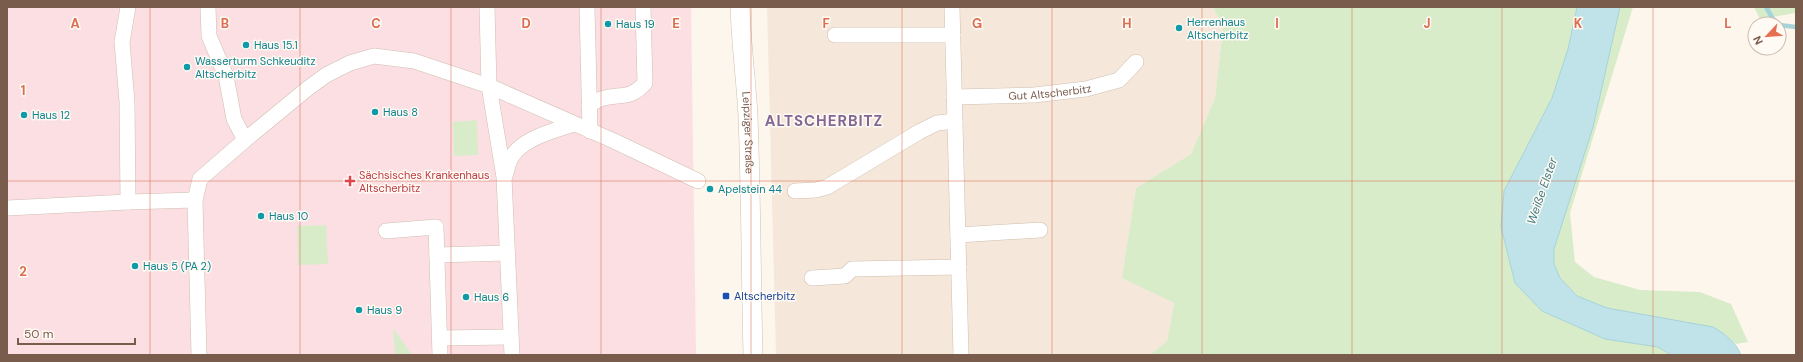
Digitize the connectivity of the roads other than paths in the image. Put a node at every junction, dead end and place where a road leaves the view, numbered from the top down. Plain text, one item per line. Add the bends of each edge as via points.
1 (128, 7) edge
2 (208, 7) edge
3 (487, 7) edge
4 (587, 7) edge
5 (643, 7) edge
6 (740, 7) edge
7 (952, 7) edge
8 (835, 35) dead end
9 (953, 35) junction
10 (1136, 62) dead end
11 (489, 86) junction
12 (954, 96) junction
13 (589, 106) junction
14 (955, 121) junction
15 (574, 124) junction
16 (590, 131) junction
17 (245, 140) junction
18 (504, 177) junction
19 (698, 181) dead end
20 (795, 191) dead end
21 (195, 200) junction
22 (128, 202) junction
23 (7, 208) edge
24 (1040, 230) dead end
25 (386, 231) dead end
26 (958, 235) junction
27 (507, 253) junction
28 (437, 255) junction
29 (959, 267) junction
30 (812, 278) dead end
31 (510, 337) junction
32 (440, 338) junction
33 (199, 355) edge
34 (440, 355) edge
35 (512, 355) edge
36 (753, 355) edge
37 (961, 355) edge

1 - 22 street via 122,42 127,109
2 - 17 street via 209,36 226,76 234,119
3 - 11 street
4 - 13 street
5 - 13 street via 645,83 638,92 603,98
6 - 36 street, Leipziger Straße via 748,114
7 - 9 street
8 - 9 street
9 - 12 street
10 - 12 street, Gut Altscherbitz via 1119,80 1086,89 1034,95
11 - 15 street
11 - 17 street via 414,61 374,56 350,63 326,75
11 - 18 street
12 - 14 street
13 - 16 street
14 - 20 street via 937,123 918,132 827,187
14 - 26 street
15 - 16 street
15 - 18 street via 542,135 523,145 512,157
16 - 19 street
17 - 21 street via 200,179
18 - 27 street
21 - 22 street
21 - 33 street
22 - 23 street
24 - 26 street
25 - 28 street via 436,227
26 - 29 street
27 - 28 street
27 - 31 street
28 - 32 street
29 - 30 street via 852,270 845,276
29 - 37 street
31 - 32 street
31 - 35 street
32 - 34 street

